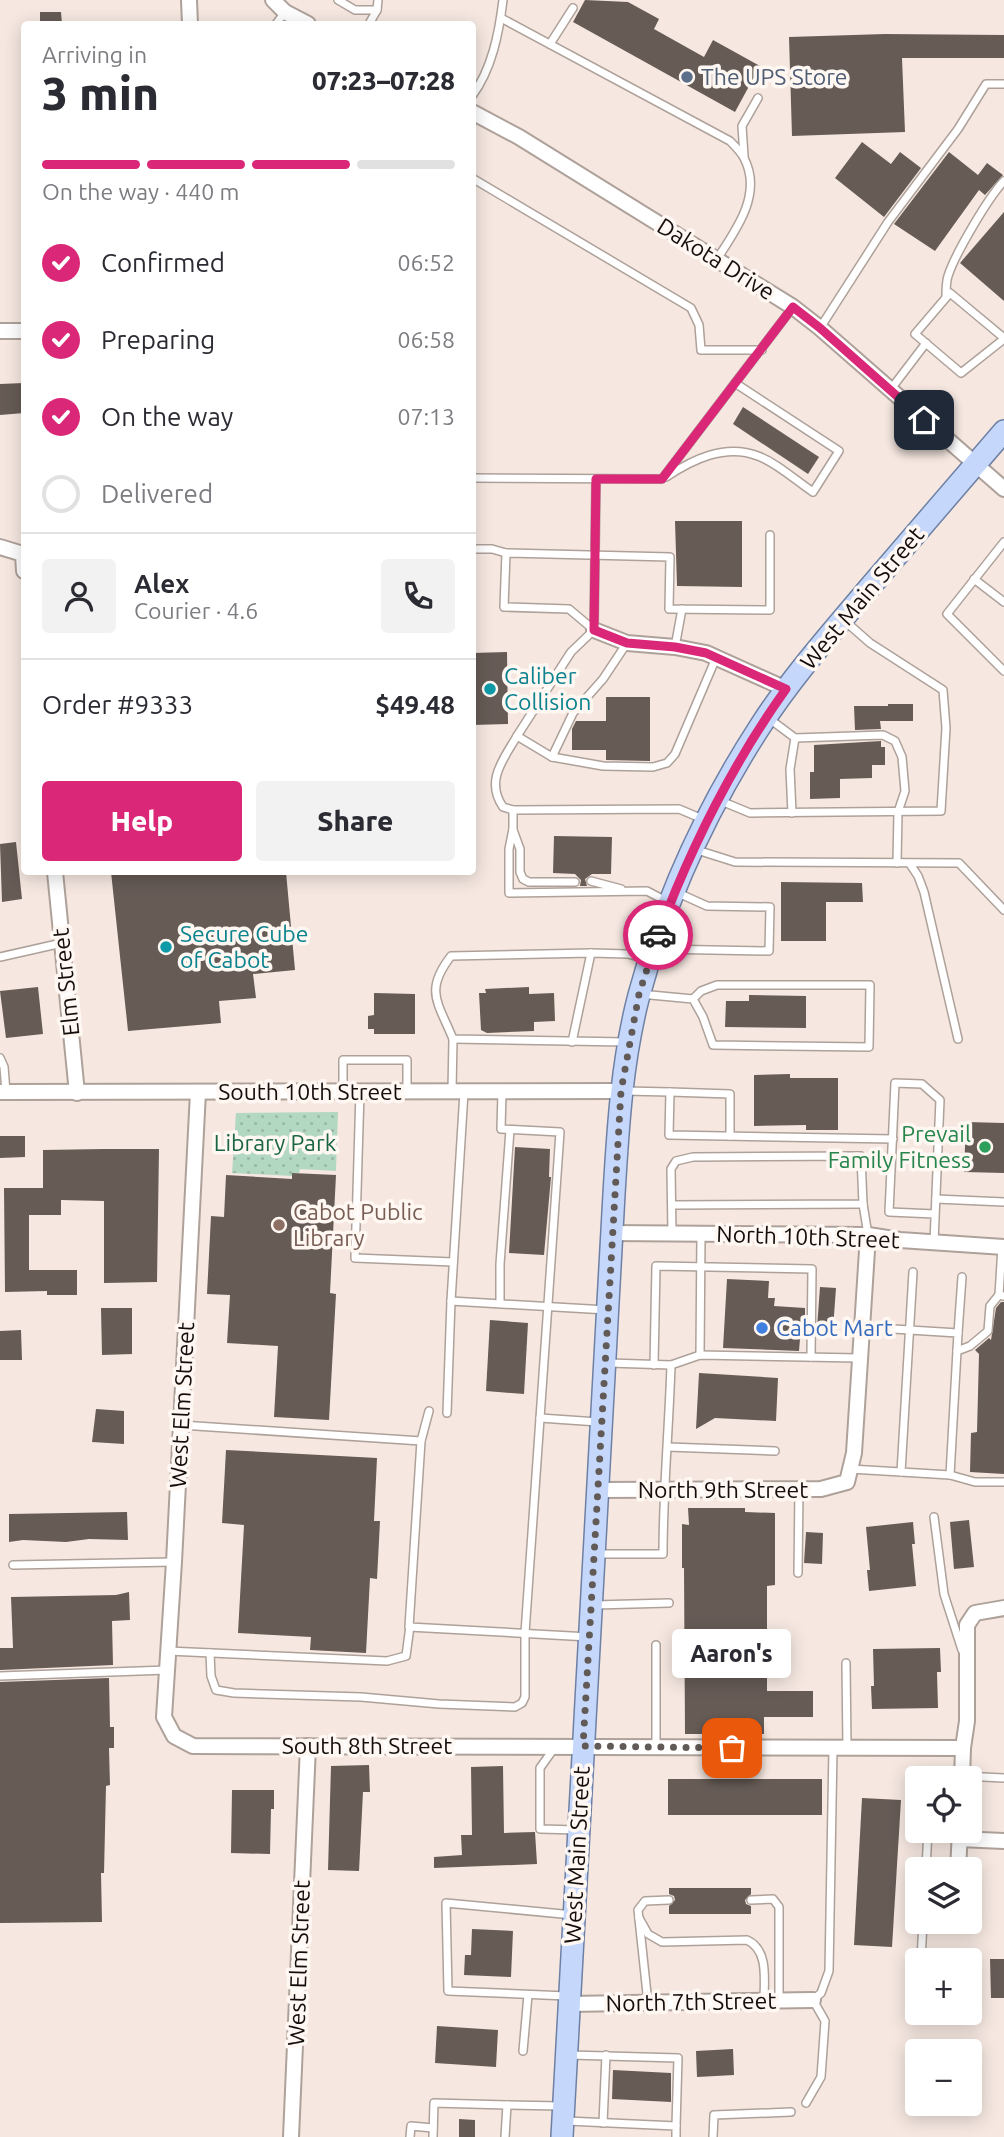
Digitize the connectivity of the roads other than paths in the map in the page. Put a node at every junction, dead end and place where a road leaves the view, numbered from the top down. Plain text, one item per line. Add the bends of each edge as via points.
1 (189, 0) edge
2 (273, 0) edge
3 (338, 0) edge
4 (378, 0) edge
5 (503, 0) edge
6 (573, 8) dead end
7 (377, 10) junction
8 (281, 18) edge
9 (501, 18) junction
10 (190, 21) edge
11 (371, 21) edge
12 (550, 44) junction
13 (1004, 84) edge
14 (476, 91) edge
15 (758, 98) dead end
16 (476, 114) edge
17 (744, 157) junction
18 (476, 180) edge
19 (1004, 181) edge
20 (717, 259) junction
21 (946, 298) junction
22 (793, 307) junction
23 (820, 328) junction
24 (0, 331) edge
25 (21, 331) edge
26 (1004, 339) edge
27 (926, 343) junction
28 (762, 350) junction
29 (735, 383) junction
30 (890, 390) junction
31 (1004, 431) edge
32 (975, 465) junction
33 (476, 478) edge
34 (596, 479) junction
35 (662, 479) junction
36 (1004, 489) edge
37 (770, 535) dead end
38 (1004, 542) edge
39 (0, 547) edge
40 (476, 549) edge
41 (21, 553) edge
42 (506, 553) junction
43 (595, 556) junction
44 (974, 579) junction
45 (1004, 602) edge
46 (682, 609) junction
47 (843, 620) junction
48 (594, 630) junction
49 (627, 643) junction
50 (675, 647) junction
51 (716, 658) junction
52 (1004, 671) edge
53 (786, 689) junction
54 (767, 716) junction
55 (517, 736) junction
56 (795, 738) junction
57 (552, 757) junction
58 (717, 800) junction
59 (513, 810) junction
60 (898, 811) junction
61 (792, 813) junction
62 (706, 820) junction
63 (513, 830) junction
64 (693, 848) junction
65 (897, 863) junction
66 (909, 863) junction
67 (55, 875) edge
68 (575, 881) dead end
69 (592, 881) dead end
70 (628, 891) junction
71 (673, 898) junction
72 (1002, 906) edge
73 (62, 943) junction
74 (592, 953) junction
75 (652, 955) junction
76 (0, 957) edge
77 (639, 994) junction
78 (693, 999) junction
79 (453, 1039) junction
80 (958, 1039) dead end
81 (572, 1042) junction
82 (629, 1042) junction
83 (0, 1056) edge
84 (621, 1091) junction
85 (3, 1092) edge
86 (198, 1092) junction
87 (343, 1092) junction
88 (407, 1092) junction
89 (458, 1092) junction
90 (502, 1092) junction
91 (670, 1092) junction
92 (77, 1093) junction
93 (360, 1093) junction
94 (510, 1130) junction
95 (730, 1136) junction
96 (892, 1139) junction
97 (936, 1199) junction
98 (1004, 1202) edge
99 (673, 1205) junction
100 (863, 1205) junction
101 (935, 1214) junction
102 (611, 1233) junction
103 (672, 1234) junction
104 (701, 1234) junction
105 (868, 1235) junction
106 (934, 1242) junction
107 (1003, 1247) edge
108 (453, 1262) junction
109 (701, 1267) junction
110 (913, 1272) dead end
111 (962, 1277) dead end
112 (1002, 1296) edge
113 (451, 1301) junction
114 (500, 1303) junction
115 (548, 1306) junction
116 (607, 1310) junction
117 (860, 1327) junction
118 (909, 1330) junction
119 (958, 1333) junction
120 (957, 1351) junction
121 (700, 1355) junction
122 (811, 1357) junction
123 (859, 1358) junction
124 (605, 1363) junction
125 (654, 1365) junction
126 (671, 1365) junction
127 (429, 1411) dead end
128 (447, 1413) dead end
129 (540, 1418) junction
130 (602, 1423) junction
131 (181, 1425) junction
132 (421, 1441) junction
133 (668, 1447) junction
134 (775, 1451) dead end
135 (901, 1472) junction
136 (950, 1475) junction
137 (848, 1476) junction
138 (1004, 1482) edge
139 (799, 1489) junction
140 (598, 1490) junction
141 (663, 1490) junction
142 (934, 1517) dead end
143 (594, 1554) junction
144 (174, 1562) junction
145 (13, 1565) dead end
146 (798, 1573) dead end
147 (669, 1603) dead end
148 (591, 1605) junction
149 (1004, 1608) edge
150 (410, 1626) junction
151 (525, 1633) junction
152 (589, 1637) junction
153 (656, 1645) dead end
154 (169, 1651) junction
155 (210, 1653) junction
156 (846, 1663) dead end
157 (967, 1664) junction
158 (167, 1670) junction
159 (0, 1676) edge
160 (164, 1717) joint
161 (308, 1746) junction
162 (555, 1746) junction
163 (583, 1746) junction
164 (656, 1747) junction
165 (840, 1748) junction
166 (963, 1748) junction
167 (962, 1766) edge
168 (982, 1777) edge
169 (1004, 1778) edge
170 (579, 1830) junction
171 (982, 1838) edge
172 (1004, 1841) edge
173 (669, 1900) dead end
174 (751, 1900) dead end
175 (573, 1915) junction
176 (639, 1918) junction
177 (528, 1995) junction
178 (569, 2000) junction
179 (813, 2000) junction
180 (771, 2001) junction
181 (648, 2003) junction
182 (523, 2051) dead end
183 (566, 2054) junction
184 (606, 2055) junction
185 (806, 2104) dead end
186 (507, 2105) junction
187 (791, 2112) dead end
188 (563, 2121) edge
189 (603, 2123) junction
190 (676, 2126) junction
191 (433, 2127) junction
192 (291, 2137) edge
193 (410, 2137) edge
194 (433, 2137) edge
195 (505, 2137) edge
196 (676, 2137) edge
197 (713, 2137) edge

1 - 10 street
2 - 8 street
3 - 7 lane via 355,10
4 - 7 lane
5 - 9 lane
6 - 12 lane
7 - 11 lane
9 - 12 lane
9 - 14 lane
12 - 17 lane via 730,141
13 - 23 lane via 986,84
15 - 17 lane via 742,126
16 - 20 street, Dakota Drive
17 - 20 lane via 750,197 740,224
18 - 28 lane via 691,308 699,325 701,349
19 - 21 lane via 953,264
20 - 22 street, Dakota Drive
21 - 26 lane via 950,293
21 - 27 lane via 915,334
22 - 23 street, Dakota Drive
22 - 28 lane
23 - 30 street, Dakota Drive
24 - 25 street
26 - 27 lane via 961,373
27 - 30 lane
28 - 29 lane
29 - 35 lane
29 - 35 lane via 839,452 813,492 759,456 742,452 710,454
30 - 32 street, Dakota Drive
31 - 32 main road, West Main Street
32 - 36 street, Dakota Drive
32 - 47 main road, West Main Street
33 - 34 lane
34 - 35 lane
34 - 43 lane
37 - 46 lane via 769,610
38 - 44 lane
39 - 41 street
40 - 42 lane
42 - 43 lane
42 - 48 lane via 505,607 569,608
43 - 46 lane via 670,557 669,609
43 - 48 lane
44 - 45 lane
44 - 52 lane via 947,614
46 - 50 lane
47 - 53 main road, West Main Street
47 - 60 lane via 943,690 946,728 941,811
48 - 49 street
48 - 55 lane via 571,652
49 - 50 street
49 - 57 lane via 573,713
50 - 51 street
51 - 53 street
51 - 57 lane via 667,763 603,766
53 - 54 main road, West Main Street
54 - 56 lane
54 - 58 main road, West Main Street
55 - 57 lane
55 - 59 lane via 495,776 497,799
56 - 60 lane via 883,735 895,741 902,757 905,790
56 - 61 lane via 790,769
58 - 61 lane via 750,813
58 - 62 main road, West Main Street
59 - 62 lane via 679,809
59 - 63 lane
60 - 61 lane
60 - 65 lane
62 - 64 main road, West Main Street
63 - 68 lane via 523,879
63 - 70 lane via 509,893
64 - 65 lane via 735,862
64 - 71 main road, West Main Street
65 - 66 lane
66 - 72 lane via 959,863
66 - 80 lane via 924,892
67 - 73 street, Elm Street
69 - 70 lane
70 - 71 lane
71 - 75 main road, West Main Street
71 - 75 lane via 707,906 770,907 769,951
73 - 76 lane
73 - 92 street, Elm Street
74 - 75 lane
74 - 79 lane via 451,956 439,971 433,993
74 - 81 lane
75 - 77 main road, West Main Street
77 - 78 lane
77 - 82 main road, West Main Street
78 - 78 lane via 713,1045 869,1047 870,985 717,985
79 - 81 lane
79 - 89 lane
81 - 82 lane
82 - 84 main road, West Main Street
83 - 85 lane
84 - 90 street, South 10th Street
84 - 91 lane
84 - 102 main road, West Main Street
85 - 92 street, South 10th Street
86 - 87 street, South 10th Street
86 - 92 street, South 10th Street
86 - 131 street, West Elm Street
87 - 88 lane via 343,1060 407,1060
87 - 93 street, South 10th Street
88 - 89 street, South 10th Street
88 - 93 street, South 10th Street
89 - 90 street, South 10th Street
89 - 108 lane
90 - 94 lane via 501,1129
91 - 95 lane via 730,1094
91 - 95 lane via 669,1135
93 - 108 lane via 355,1258
94 - 114 lane
94 - 115 lane via 560,1132
95 - 96 lane
96 - 97 lane via 895,1083 922,1084 940,1100
96 - 101 lane via 889,1212
97 - 98 lane
97 - 101 lane
99 - 100 lane
99 - 100 lane via 671,1169 676,1161 693,1157 861,1156
99 - 103 lane
100 - 105 lane
101 - 106 lane
102 - 103 street, North 10th Street
102 - 116 main road, West Main Street
103 - 104 street, North 10th Street
104 - 105 street, North 10th Street
104 - 109 lane
105 - 106 street, North 10th Street
105 - 117 street
106 - 107 street, North 10th Street
107 - 112 lane
108 - 113 lane
109 - 121 lane
109 - 122 lane via 812,1269
109 - 125 lane via 656,1266
110 - 118 lane
111 - 119 lane
112 - 120 lane via 990,1306 988,1331
113 - 114 lane
113 - 128 lane
114 - 115 lane
115 - 116 lane
115 - 129 lane
116 - 124 main road, West Main Street
117 - 118 lane
117 - 123 street
118 - 119 lane
118 - 135 lane
119 - 120 lane
120 - 136 lane
121 - 122 lane
121 - 126 lane
122 - 123 lane
123 - 137 street via 854,1453
124 - 125 lane
124 - 130 main road, West Main Street
125 - 126 lane
126 - 133 lane
127 - 132 lane
129 - 130 lane
129 - 151 lane
130 - 140 main road, West Main Street
131 - 132 lane
131 - 144 street, West Elm Street
132 - 150 lane
133 - 134 lane
133 - 141 lane
135 - 136 lane
135 - 137 lane
136 - 138 lane via 975,1482
137 - 139 street, North 9th Street via 821,1489
139 - 141 street, North 9th Street
139 - 146 lane
140 - 141 street, North 9th Street
140 - 143 main road, West Main Street
141 - 143 lane via 663,1554
142 - 157 lane via 944,1594
143 - 148 main road, West Main Street
144 - 145 lane
144 - 154 street, West Elm Street
147 - 148 lane
148 - 152 main road, West Main Street
149 - 157 street via 975,1613 967,1625
150 - 151 lane
150 - 155 lane via 406,1656 387,1661
151 - 152 lane
151 - 155 lane via 525,1697 515,1707 216,1690
152 - 163 main road, West Main Street
153 - 164 lane
154 - 155 lane
154 - 158 street, West Elm Street
156 - 165 lane
157 - 166 street
158 - 159 lane
158 - 160 street, West Elm Street
160 - 161 street, South 8th Street via 174,1736 194,1746
161 - 162 street, South 8th Street
161 - 192 street, West Elm Street
162 - 163 street, South 8th Street
162 - 170 lane via 540,1768 540,1829
163 - 164 street, South 8th Street
163 - 170 main road, West Main Street
164 - 165 street, South 8th Street
165 - 166 street, South 8th Street
165 - 179 lane via 829,1971 821,1993
166 - 167 street
168 - 169 lane
170 - 175 main road, West Main Street
171 - 172 street
173 - 176 lane via 645,1901 638,1910
174 - 180 lane via 773,1899 779,1908
175 - 177 lane via 446,1903 448,1991
175 - 178 main road, West Main Street
176 - 180 lane via 648,1934 662,1942 747,1940 755,1944
176 - 181 lane
177 - 178 lane
177 - 182 lane
178 - 181 street, North 7th Street
178 - 183 main road, West Main Street
179 - 180 street, North 7th Street
179 - 185 lane via 825,2021 821,2077
180 - 181 street, North 7th Street
183 - 184 lane
183 - 188 main road, West Main Street
184 - 189 lane
184 - 190 lane via 678,2057
186 - 188 lane
186 - 191 lane via 434,2103
186 - 195 lane
187 - 197 lane via 714,2115
188 - 189 lane
189 - 190 lane
190 - 196 lane
191 - 193 lane via 411,2126
191 - 194 lane

